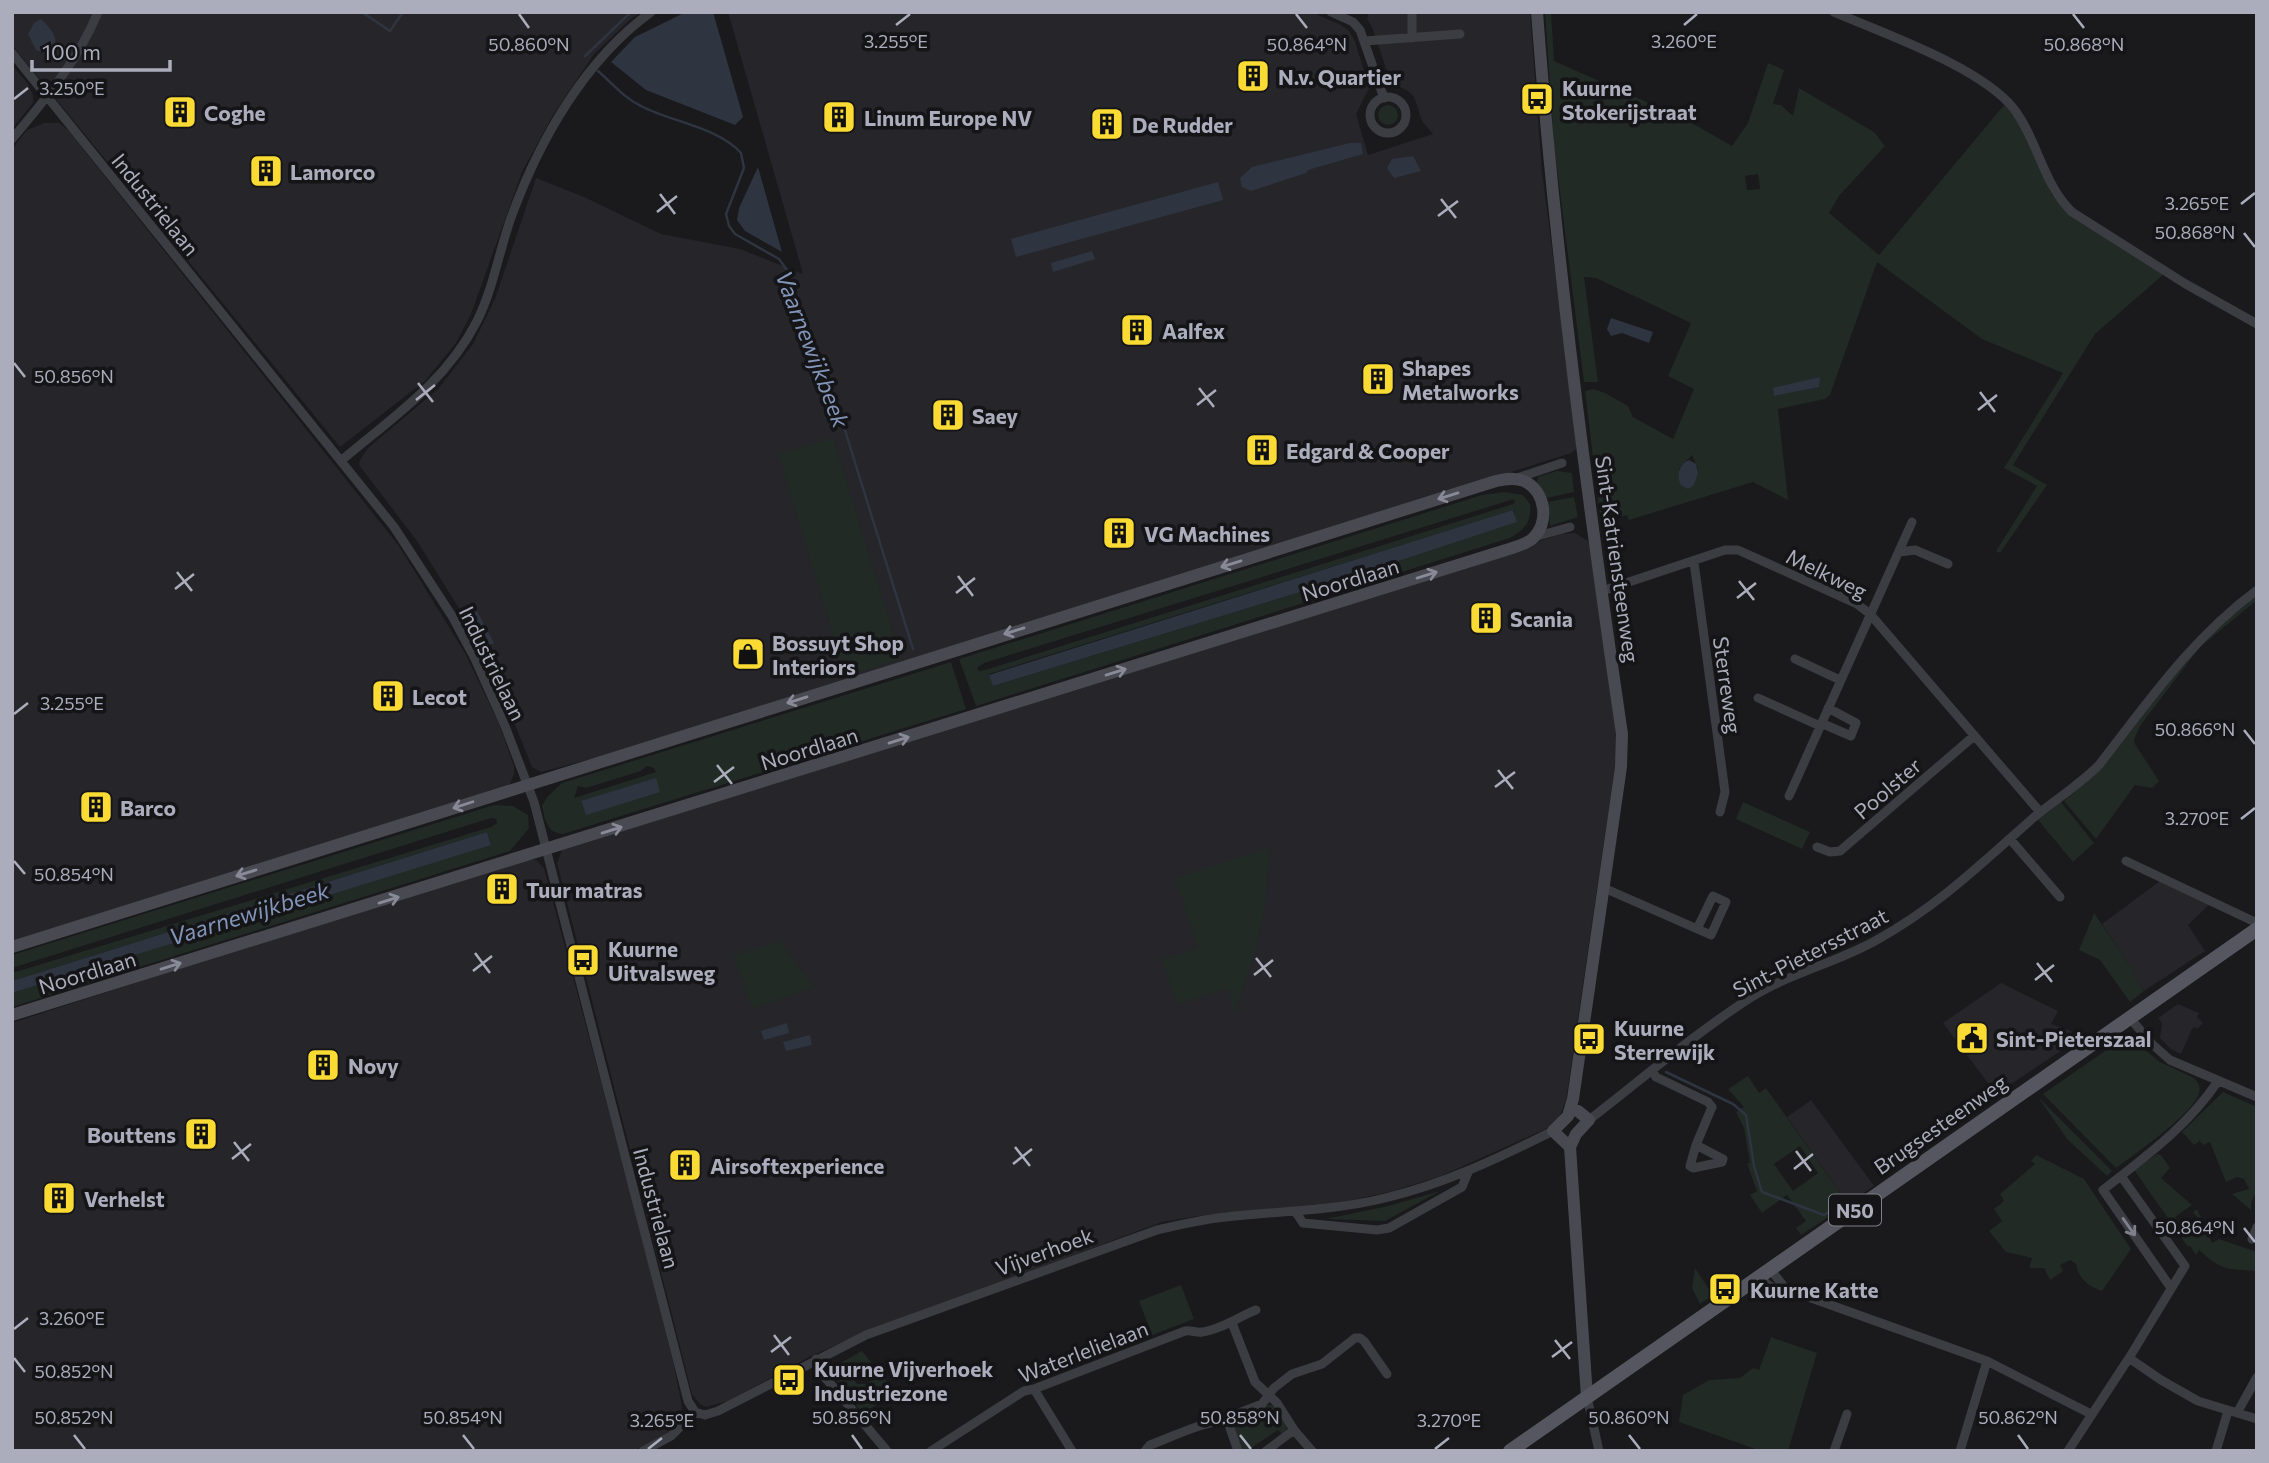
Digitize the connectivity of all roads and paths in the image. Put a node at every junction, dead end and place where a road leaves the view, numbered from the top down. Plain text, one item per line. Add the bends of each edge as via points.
1 (99, 12) edge
2 (651, 12) edge
3 (1331, 12) edge
4 (1412, 12) edge
5 (1537, 12) edge
6 (1834, 12) edge
7 (1460, 34) dead end
8 (1412, 38) junction
9 (1365, 41) junction
10 (12, 53) edge
11 (48, 97) junction
12 (1384, 98) junction
13 (12, 139) edge
14 (2257, 324) edge
15 (342, 460) junction
16 (1562, 463) dead end
17 (1514, 479) junction
18 (1912, 522) dead end
19 (1570, 527) dead end
20 (1534, 537) junction
21 (1899, 552) junction
22 (1694, 562) junction
23 (1948, 564) dead end
24 (2257, 590) edge
25 (1602, 591) junction
26 (1870, 614) junction
27 (1795, 659) dead end
28 (1840, 680) junction
29 (1758, 698) dead end
30 (1828, 708) junction
31 (1820, 724) junction
32 (1974, 736) junction
33 (528, 784) junction
34 (1789, 796) dead end
35 (1720, 812) dead end
36 (2040, 812) junction
37 (2010, 839) junction
38 (1817, 847) dead end
39 (546, 850) junction
40 (2126, 861) dead end
41 (1604, 888) junction
42 (2060, 897) dead end
43 (2257, 923) edge
44 (1697, 929) dead end
45 (2257, 929) edge
46 (12, 947) edge
47 (12, 1015) edge
48 (2130, 1018) junction
49 (1652, 1071) junction
50 (2218, 1081) junction
51 (2257, 1097) edge
52 (1571, 1110) junction
53 (1589, 1120) junction
54 (1553, 1131) junction
55 (1696, 1145) dead end
56 (1570, 1147) junction
57 (1469, 1170) junction
58 (2121, 1176) junction
59 (1294, 1211) junction
60 (2257, 1227) edge
61 (2252, 1239) dead end
62 (1765, 1273) junction
63 (2171, 1288) junction
64 (1256, 1310) dead end
65 (1232, 1323) junction
66 (2129, 1358) junction
67 (816, 1359) junction
68 (1987, 1361) junction
69 (1387, 1374) dead end
70 (2257, 1377) edge
71 (1034, 1389) junction
72 (1269, 1396) junction
73 (1587, 1397) junction
74 (695, 1412) junction
75 (2232, 1412) junction
76 (1847, 1414) dead end
77 (2091, 1414) junction
78 (2257, 1419) edge
79 (1228, 1422) junction
80 (1294, 1430) junction
81 (643, 1451) edge
82 (887, 1451) edge
83 (931, 1451) edge
84 (1072, 1451) edge
85 (1145, 1451) edge
86 (1238, 1451) edge
87 (1266, 1451) edge
88 (1312, 1451) edge
89 (1510, 1451) edge
90 (1599, 1451) edge
91 (1834, 1451) edge
92 (1960, 1451) edge
93 (2068, 1451) edge
94 (2216, 1451) edge

1 - 11 street
2 - 15 street via 599,59 553,126 511,216 478,319 452,362 435,382
3 - 9 street via 1353,22
4 - 8 street
5 - 25 street, Sint-Katriensteenweg via 1549,173
6 - 14 street via 1959,67 1991,87 2015,110 2053,188 2072,212
7 - 8 street
8 - 9 street
9 - 12 street
10 - 11 street, Industrielaan
11 - 13 street
11 - 15 street, Industrielaan
12 - 12 street via 1371,109 1371,121 1383,133 1394,133 1404,125 1405,107 1396,99
15 - 33 street, Industrielaan via 394,527 452,616
16 - 17 street
17 - 20 street via 1530,485 1541,502 1543,520
17 -> 33 street via 1482,485
18 - 21 street
19 - 20 street, Noordlaan
39 -> 20 street, Noordlaan via 1506,550
21 - 23 street via 1915,550
21 - 26 street
22 - 25 street, Melkweg
22 - 26 street, Melkweg via 1738,550
22 - 35 street, Sterreweg via 1725,792
24 - 36 street, Sint-Pietersstraat via 2186,653 2099,765
25 - 41 street, Sint-Katriensteenweg via 1622,734
26 - 28 street
26 - 32 street, Melkweg
27 - 28 street
28 - 30 street
29 - 31 street
30 - 31 street
30 - 31 street via 1856,723 1850,736
31 - 34 street
32 - 36 street, Melkweg
32 - 38 street, Poolster via 1840,850
33 - 39 street, Industrielaan
33 -> 46 street
36 - 37 street, Sint-Pietersstraat
37 - 42 street
37 - 49 street, Sint-Pietersstraat via 1930,908 1871,943 1752,996
47 -> 39 street, Noordlaan
39 - 74 street, Industrielaan via 688,1401
40 - 43 street
41 - 44 street
41 - 52 street, Sint-Katriensteenweg
45 - 48 main road, Brugsesteenweg / N50
48 - 50 street via 2163,1056
48 - 62 main road, Brugsesteenweg / N50
49 - 53 street, Sint-Pietersstraat
49 - 55 street via 1712,1107
50 - 51 street
50 - 58 street via 2178,1130
52 - 53 street
52 - 54 street
53 - 56 street
54 - 56 street
54 - 57 street, Vijverhoek
56 - 73 street
57 - 59 street, Vijverhoek via 1385,1198
57 - 59 street, Vijverhoek via 1462,1187 1389,1228 1303,1223
58 - 63 street via 2185,1266
58 -> 63 street via 2103,1190
59 - 67 street, Vijverhoek via 1207,1219 1157,1230 866,1335
60 - 61 street
62 - 68 street via 1786,1289
62 - 73 main road, Brugsesteenweg / N50
63 - 66 street
64 - 65 street, Waterlelielaan
65 - 71 street, Waterlelielaan via 1204,1332 1185,1331
65 - 72 street via 1255,1382
66 - 75 street via 2198,1401
66 - 77 street
67 - 74 street, Vijverhoek via 718,1411
67 - 82 street via 823,1375
68 - 77 street
68 - 92 street
69 - 72 street via 1364,1341 1355,1338 1322,1364 1292,1374
70 - 75 street
71 - 83 street, Waterlelielaan
71 - 84 street
72 - 79 street
72 - 80 street
73 - 89 main road, Brugsesteenweg / N50
73 - 90 street
74 - 81 street via 678,1431
75 - 78 street
75 - 94 street
76 - 91 street
77 - 93 street
79 - 85 street via 1207,1424 1150,1445
79 - 86 street
80 - 87 street
80 - 88 street

